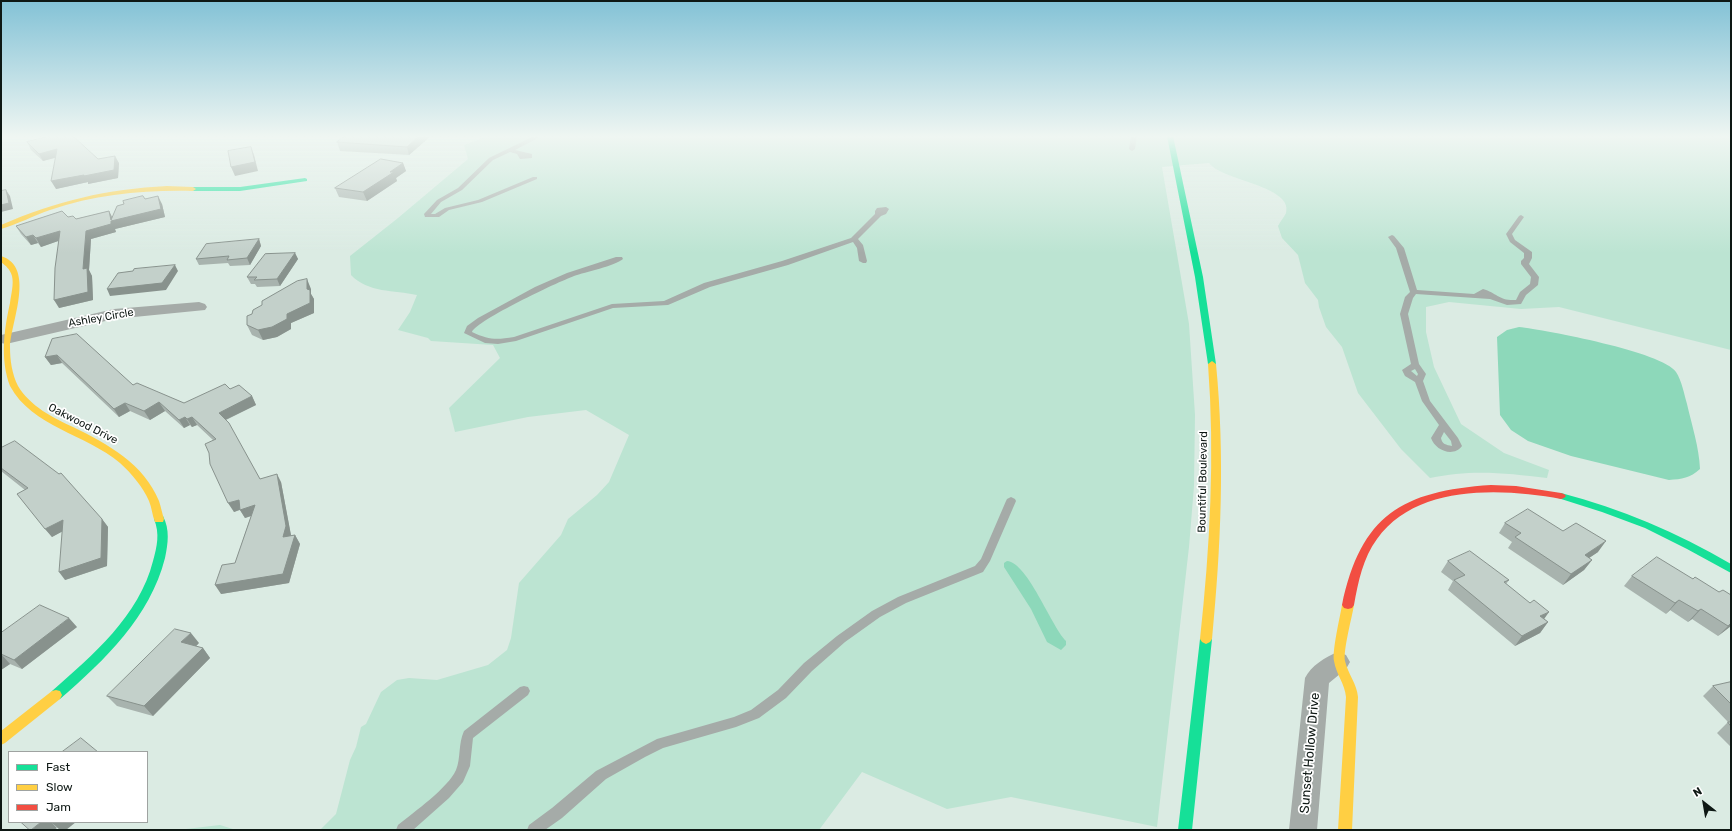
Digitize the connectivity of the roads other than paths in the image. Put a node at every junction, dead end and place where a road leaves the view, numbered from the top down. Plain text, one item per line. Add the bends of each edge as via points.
1 (475, 175) edge
2 (1178, 175) edge
3 (535, 178) dead end
4 (306, 180) dead end
5 (879, 214) dead end
6 (1522, 217) dead end
7 (1, 227) edge
8 (1392, 237) dead end
9 (853, 239) junction
10 (1, 258) edge
11 (619, 259) dead end
12 (863, 261) dead end
13 (1414, 292) junction
14 (199, 307) dead end
15 (6, 339) junction
16 (1443, 426) dead end
17 (1011, 501) dead end
18 (1731, 569) edge
19 (1338, 662) junction
20 (524, 691) dead end
21 (1, 739) edge
22 (403, 830) edge
23 (534, 830) edge
24 (1186, 830) edge
25 (1303, 830) edge
26 (1345, 830) edge

1 - 3 lane via 460,189 439,201 427,216 437,216 447,209 480,201
2 - 24 street, Bountiful Boulevard via 1205,314 1216,420 1213,550
4 - 7 street via 242,189 160,187 127,190 53,206
5 - 9 lane
6 - 13 lane via 1509,234 1512,241 1528,252 1525,264 1535,277 1534,285 1518,302 1507,303 1492,297
8 - 13 lane via 1400,248
9 - 11 lane via 785,263 708,285 665,303 612,306 516,339 498,342 468,333 470,328 481,320 538,289 570,275
9 - 12 lane via 858,240 860,244
10 - 15 street, Oakwood Drive via 13,268 16,284
13 - 16 lane via 1409,297 1404,314 1415,364 1422,374 1419,381 1426,401
14 - 15 street, Ashley Circle via 114,314
15 - 21 street, Oakwood Drive via 7,368 22,398 52,423 102,446 126,463 151,494 163,520 164,534 158,570 137,612 78,677
17 - 23 lane via 985,561 979,569 902,600 876,614 841,639 808,667 782,694 755,714 736,722 661,743 608,771
18 - 19 street via 1666,532 1590,504 1517,490 1492,488 1448,492 1410,505 1380,528 1371,541 1353,582
19 - 25 street, Sunset Hollow Drive via 1317,678
19 - 26 street via 1352,689
20 - 22 lane via 468,735 462,772 456,782

